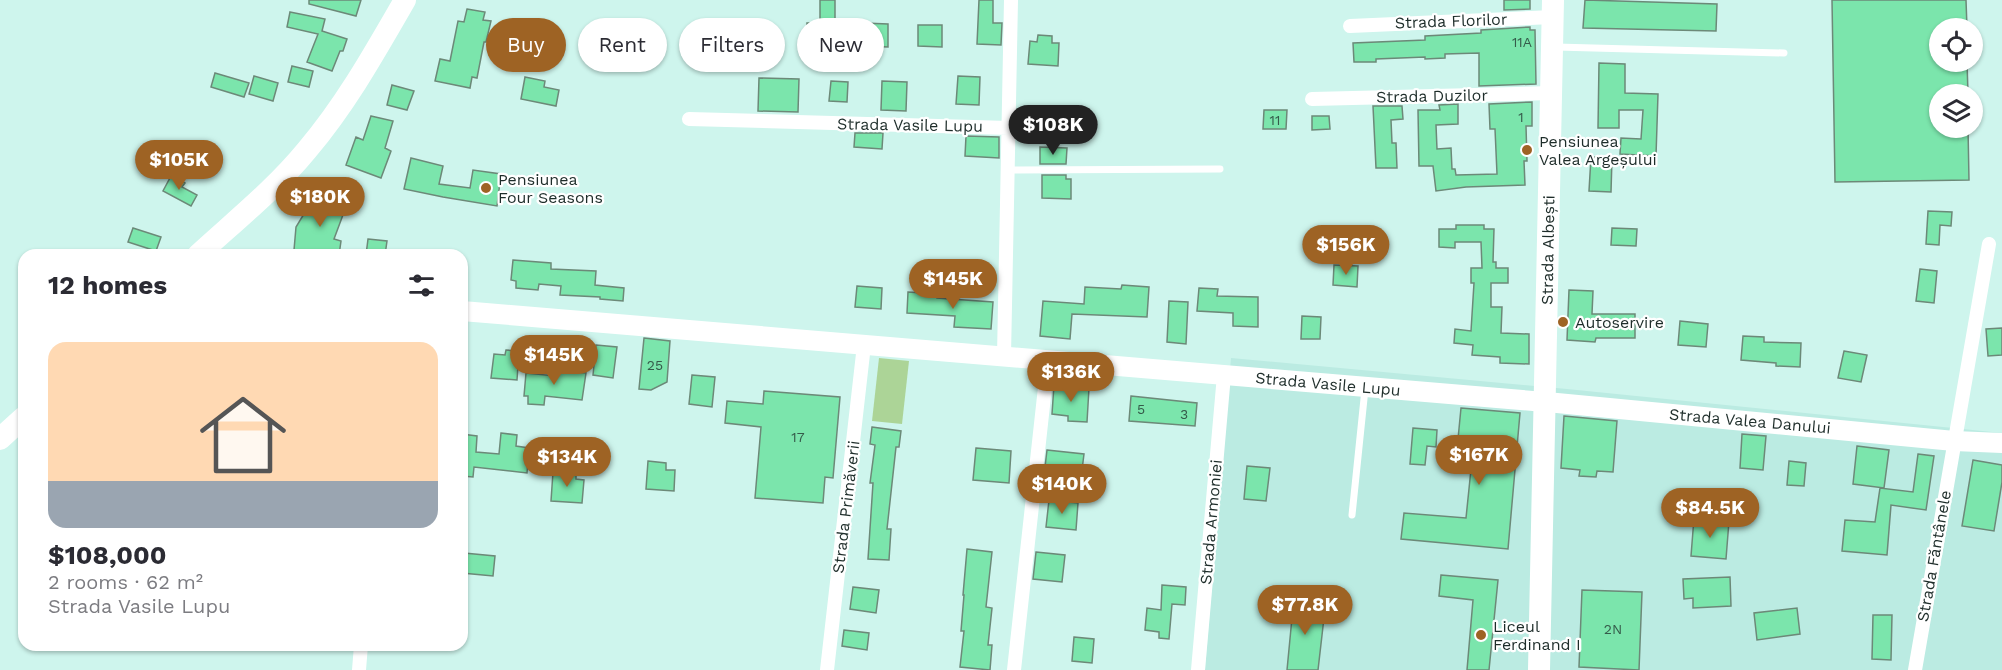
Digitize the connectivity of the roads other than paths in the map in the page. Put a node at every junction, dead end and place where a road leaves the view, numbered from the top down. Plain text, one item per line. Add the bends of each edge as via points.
1 (405, 0) edge
2 (1011, 0) edge
3 (1553, 9) edge
4 (1350, 26) dead end
5 (1552, 46) junction
6 (1784, 53) dead end
7 (1552, 93) junction
8 (1312, 99) dead end
9 (689, 119) dead end
10 (1009, 128) junction
11 (1220, 169) dead end
12 (1008, 170) junction
13 (1989, 244) dead end
14 (205, 249) edge
15 (468, 312) edge
16 (864, 345) junction
17 (1004, 356) junction
18 (1048, 360) junction
19 (1224, 375) junction
20 (1366, 387) junction
21 (1545, 402) junction
22 (18, 422) edge
23 (0, 439) edge
24 (1954, 441) junction
25 (2002, 443) edge
26 (1352, 515) dead end
27 (361, 651) edge
28 (359, 670) edge
29 (827, 670) edge
30 (1014, 670) edge
31 (1198, 670) edge
32 (1539, 670) edge
33 (1914, 670) edge

1 - 14 main road via 345,100 306,152
2 - 10 street
3 - 4 street, Strada Florilor
3 - 5 main road, Strada Albești
5 - 6 lane
5 - 7 main road, Strada Albești
7 - 8 street, Strada Duzilor
7 - 21 main road, Strada Albești
9 - 10 street, Strada Vasile Lupu
10 - 12 street
11 - 12 lane
12 - 17 street
13 - 24 street
15 - 16 main road, Strada Vasile Lupu
16 - 17 main road, Strada Vasile Lupu
16 - 29 street, Strada Primăverii
17 - 18 main road, Strada Vasile Lupu
18 - 19 main road, Strada Vasile Lupu
18 - 30 street
19 - 20 main road, Strada Vasile Lupu
19 - 31 street, Strada Armoniei
20 - 21 main road, Strada Vasile Lupu
20 - 26 lane
21 - 24 main road, Strada Valea Danului
21 - 32 main road, Strada Albești
22 - 23 main road
24 - 25 main road, Strada Valea Danului
24 - 33 street, Strada Făntânele
27 - 28 street

